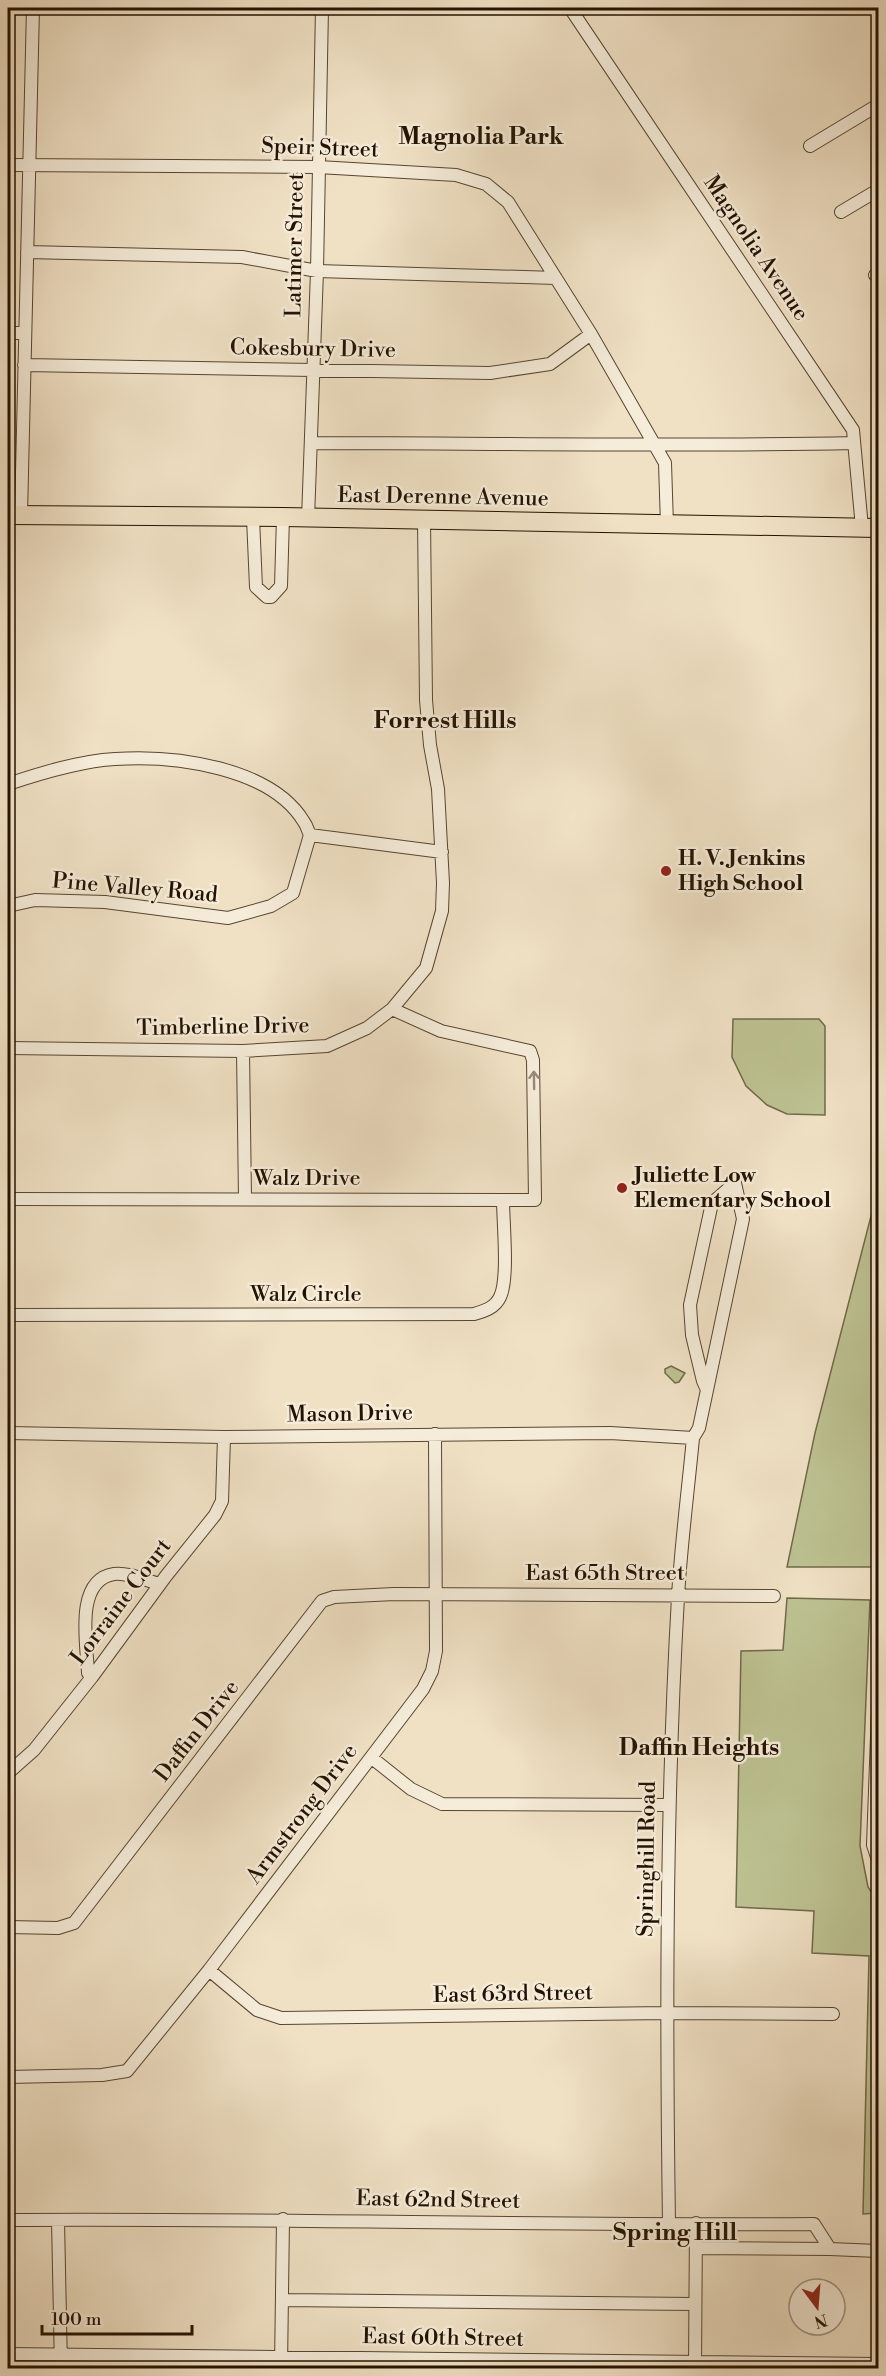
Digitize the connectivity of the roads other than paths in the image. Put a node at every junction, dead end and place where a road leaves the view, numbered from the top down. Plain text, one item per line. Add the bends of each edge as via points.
1 (33, 8) edge
2 (322, 8) edge
3 (570, 8) edge
4 (879, 105) edge
5 (810, 146) dead end
6 (8, 165) edge
7 (29, 165) junction
8 (318, 168) junction
9 (879, 190) edge
10 (841, 212) dead end
11 (27, 252) junction
12 (317, 271) junction
13 (556, 278) junction
14 (8, 333) edge
15 (25, 333) junction
16 (591, 334) junction
17 (24, 365) junction
18 (313, 371) junction
19 (311, 443) junction
20 (653, 443) junction
21 (854, 443) junction
22 (14, 515) edge
23 (283, 517) junction
24 (253, 518) junction
25 (308, 519) junction
26 (424, 520) junction
27 (667, 525) junction
28 (870, 528) edge
29 (8, 784) edge
30 (310, 835) junction
31 (442, 852) junction
32 (8, 906) edge
33 (392, 1009) junction
34 (8, 1048) edge
35 (243, 1051) junction
36 (8, 1199) edge
37 (245, 1199) junction
38 (503, 1200) junction
39 (8, 1315) edge
40 (707, 1390) junction
41 (8, 1433) edge
42 (435, 1434) junction
43 (224, 1437) junction
44 (693, 1438) junction
45 (160, 1584) junction
46 (678, 1594) junction
47 (436, 1595) junction
48 (774, 1596) dead end
49 (92, 1677) junction
50 (879, 1709) edge
51 (372, 1758) junction
52 (8, 1773) edge
53 (668, 1805) junction
54 (879, 1860) edge
55 (8, 1927) edge
56 (209, 1970) junction
57 (666, 2013) junction
58 (833, 2014) dead end
59 (8, 2077) edge
60 (8, 2220) edge
61 (58, 2220) junction
62 (284, 2220) junction
63 (696, 2223) junction
64 (669, 2224) junction
65 (696, 2248) junction
66 (830, 2249) junction
67 (879, 2251) edge
68 (282, 2300) junction
69 (695, 2304) junction
70 (8, 2354) edge
71 (61, 2355) junction
72 (281, 2363) edge
73 (879, 2364) edge
74 (695, 2365) edge
75 (61, 2368) edge

1 - 7 street
2 - 8 street, Latimer Street
3 - 21 street, Magnolia Avenue via 853,430
4 - 5 street
6 - 7 street, Speir Street
7 - 8 street, Speir Street
7 - 11 street
8 - 12 street, Latimer Street
8 - 13 street, Speir Street via 456,175 486,184 508,202
9 - 10 street
11 - 12 street via 242,257
11 - 15 street
12 - 13 street
12 - 18 street, Latimer Street
13 - 16 street, Speir Street
14 - 15 street
15 - 17 street
16 - 18 street, Cokesbury Drive via 550,364 490,373
16 - 20 street, Speir Street
17 - 18 street, Cokesbury Drive
17 - 22 street
18 - 19 street, Latimer Street
19 - 20 street
19 - 25 street, Latimer Street
20 - 21 street
20 - 27 street, Speir Street via 665,463
21 - 28 street, Magnolia Avenue
22 - 24 main road, East Derenne Avenue
23 - 24 main road, East Derenne Avenue
23 - 24 street via 281,586 271,597 256,587
23 - 25 main road, East Derenne Avenue
25 - 26 main road, East Derenne Avenue
26 - 27 main road, East Derenne Avenue
26 - 31 street, Timberline Drive via 426,700
27 - 28 main road, East Derenne Avenue
29 - 30 street via 41,773 113,759 152,758 209,765 250,778 273,792 304,822
30 - 31 street
30 - 32 street, Pine Valley Road via 292,892 271,906 228,918 105,902 35,900
31 - 33 street, Timberline Drive via 442,911 426,968
33 - 35 street, Timberline Drive via 367,1028 327,1046
38 -> 33 street, Walz Drive via 535,1200 530,1051 441,1031
34 - 35 street, Timberline Drive
35 - 37 street
36 - 37 street, Walz Drive
37 - 38 street, Walz Drive
38 - 39 street, Walz Circle via 504,1285 500,1299 489,1310 474,1314
40 - 40 street, Springhill Road via 743,1219 735,1183 712,1203 690,1305 692,1335
40 - 44 street, Springhill Road
41 - 43 street, Mason Drive
42 - 43 street, Mason Drive
42 - 44 street, Mason Drive via 610,1433
42 - 47 street, Armstrong Drive
43 - 45 street, Lorraine Court via 222,1501
44 - 46 street, Springhill Road
45 - 49 street, Lorraine Court
45 - 49 street via 114,1574 92,1588 86,1612 88,1673
46 - 47 street, East 65th Street
46 - 48 street, East 65th Street
46 - 53 street, Springhill Road
47 - 51 street, Armstrong Drive via 432,1671
47 - 55 street, Daffin Drive via 334,1597 322,1601 75,1923 58,1928
49 - 52 street, Lorraine Court via 34,1750
50 - 54 street via 873,1833
51 - 53 street via 411,1789 442,1804
51 - 56 street, Armstrong Drive
53 - 57 street, Springhill Road
56 - 57 street, East 63rd Street via 256,2010 281,2018
56 - 59 street, Armstrong Drive via 127,2071
57 - 58 street, East 63rd Street
57 - 64 street, Springhill Road
60 - 61 street, East 62nd Street
61 - 62 street, East 62nd Street
61 - 71 street
62 - 64 street, East 62nd Street
62 - 68 street
63 - 64 street, East 62nd Street
63 - 65 street
63 - 66 street, East 62nd Street via 814,2224
65 - 66 street
65 - 69 street
66 - 67 street
68 - 69 street
68 - 72 street
69 - 74 street
70 - 71 street, East 60th Street
71 - 72 street, East 60th Street
71 - 75 street
72 - 74 street, East 60th Street
73 - 74 street, East 60th Street

